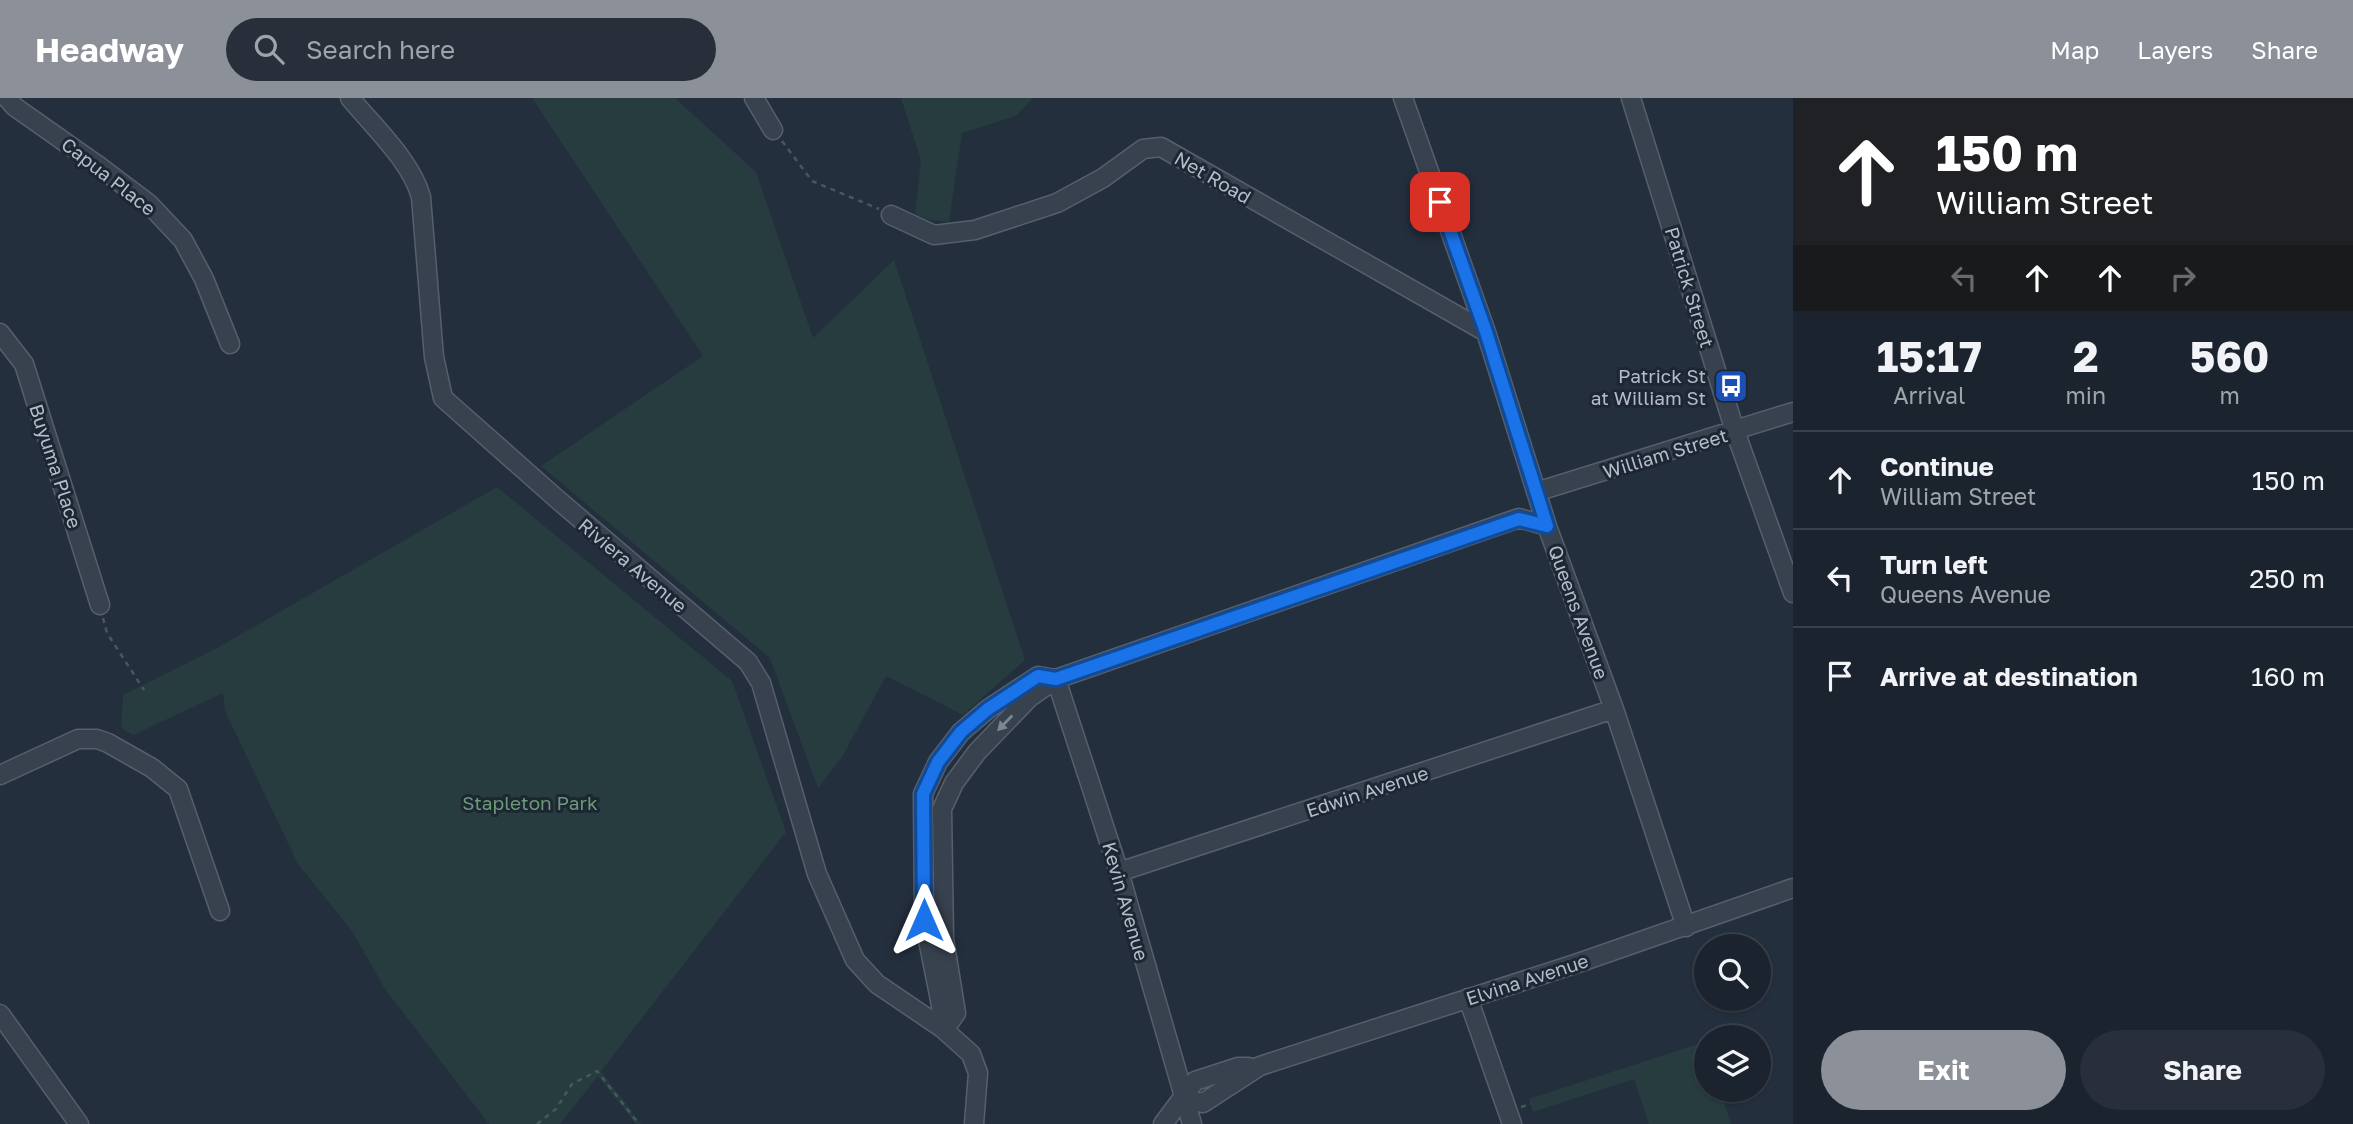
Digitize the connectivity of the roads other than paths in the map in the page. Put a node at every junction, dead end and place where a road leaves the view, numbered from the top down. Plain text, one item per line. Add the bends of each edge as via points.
1 (6, 98) edge
2 (350, 98) edge
3 (754, 98) edge
4 (1403, 98) edge
5 (1631, 98) edge
6 (773, 130) road end
7 (891, 215) road end
8 (1486, 332) junction
9 (0, 333) edge
10 (230, 344) dead end
11 (1793, 412) edge
12 (1735, 431) junction
13 (1536, 492) junction
14 (1547, 526) junction
15 (1793, 593) edge
16 (100, 605) road end
17 (1056, 679) junction
18 (1614, 709) junction
19 (0, 775) edge
20 (1119, 872) junction
21 (1793, 888) edge
22 (220, 911) dead end
23 (1686, 927) junction
24 (1468, 998) junction
25 (0, 1014) edge
26 (942, 1028) junction
27 (1183, 1098) junction
28 (79, 1124) edge
29 (974, 1124) edge
30 (1163, 1124) edge
31 (1192, 1124) edge
32 (1512, 1124) edge

1 - 10 street, Capua Place via 149,204 183,240
2 - 26 street, Riviera Avenue via 417,183 434,357 443,398 748,662 761,683 817,874 855,960 877,984
3 - 6 street
4 - 8 street, Queens Avenue
5 - 12 street, Patrick Street
7 - 8 street, Net Road via 934,235 975,230 1057,203 1143,149 1161,147
8 - 13 street, Queens Avenue
9 - 16 street, Buyuma Place via 24,364
11 - 12 street, William Street
12 - 13 street, William Street
12 - 15 street, Patrick Street
13 - 14 street, Queens Avenue
14 - 17 street via 1519,519
14 - 18 street, Queens Avenue
17 - 20 street, Kevin Avenue
17 -> 26 street via 1029,698 977,752 942,809 944,939 956,1013
17 - 26 street via 1038,676 961,732 938,762 923,794 924,920
18 - 20 street, Edwin Avenue
18 - 23 street, Queens Avenue
19 - 22 street via 88,737 152,768 178,789
20 - 27 street, Kevin Avenue
21 - 23 street, Elvina Avenue
23 - 24 street, Elvina Avenue
24 - 27 street, Elvina Avenue via 1260,1066 1203,1103
24 - 32 street
25 - 28 street
26 - 29 street, Riviera Avenue via 971,1054 978,1073
27 - 30 street
27 - 31 street, Kevin Avenue

